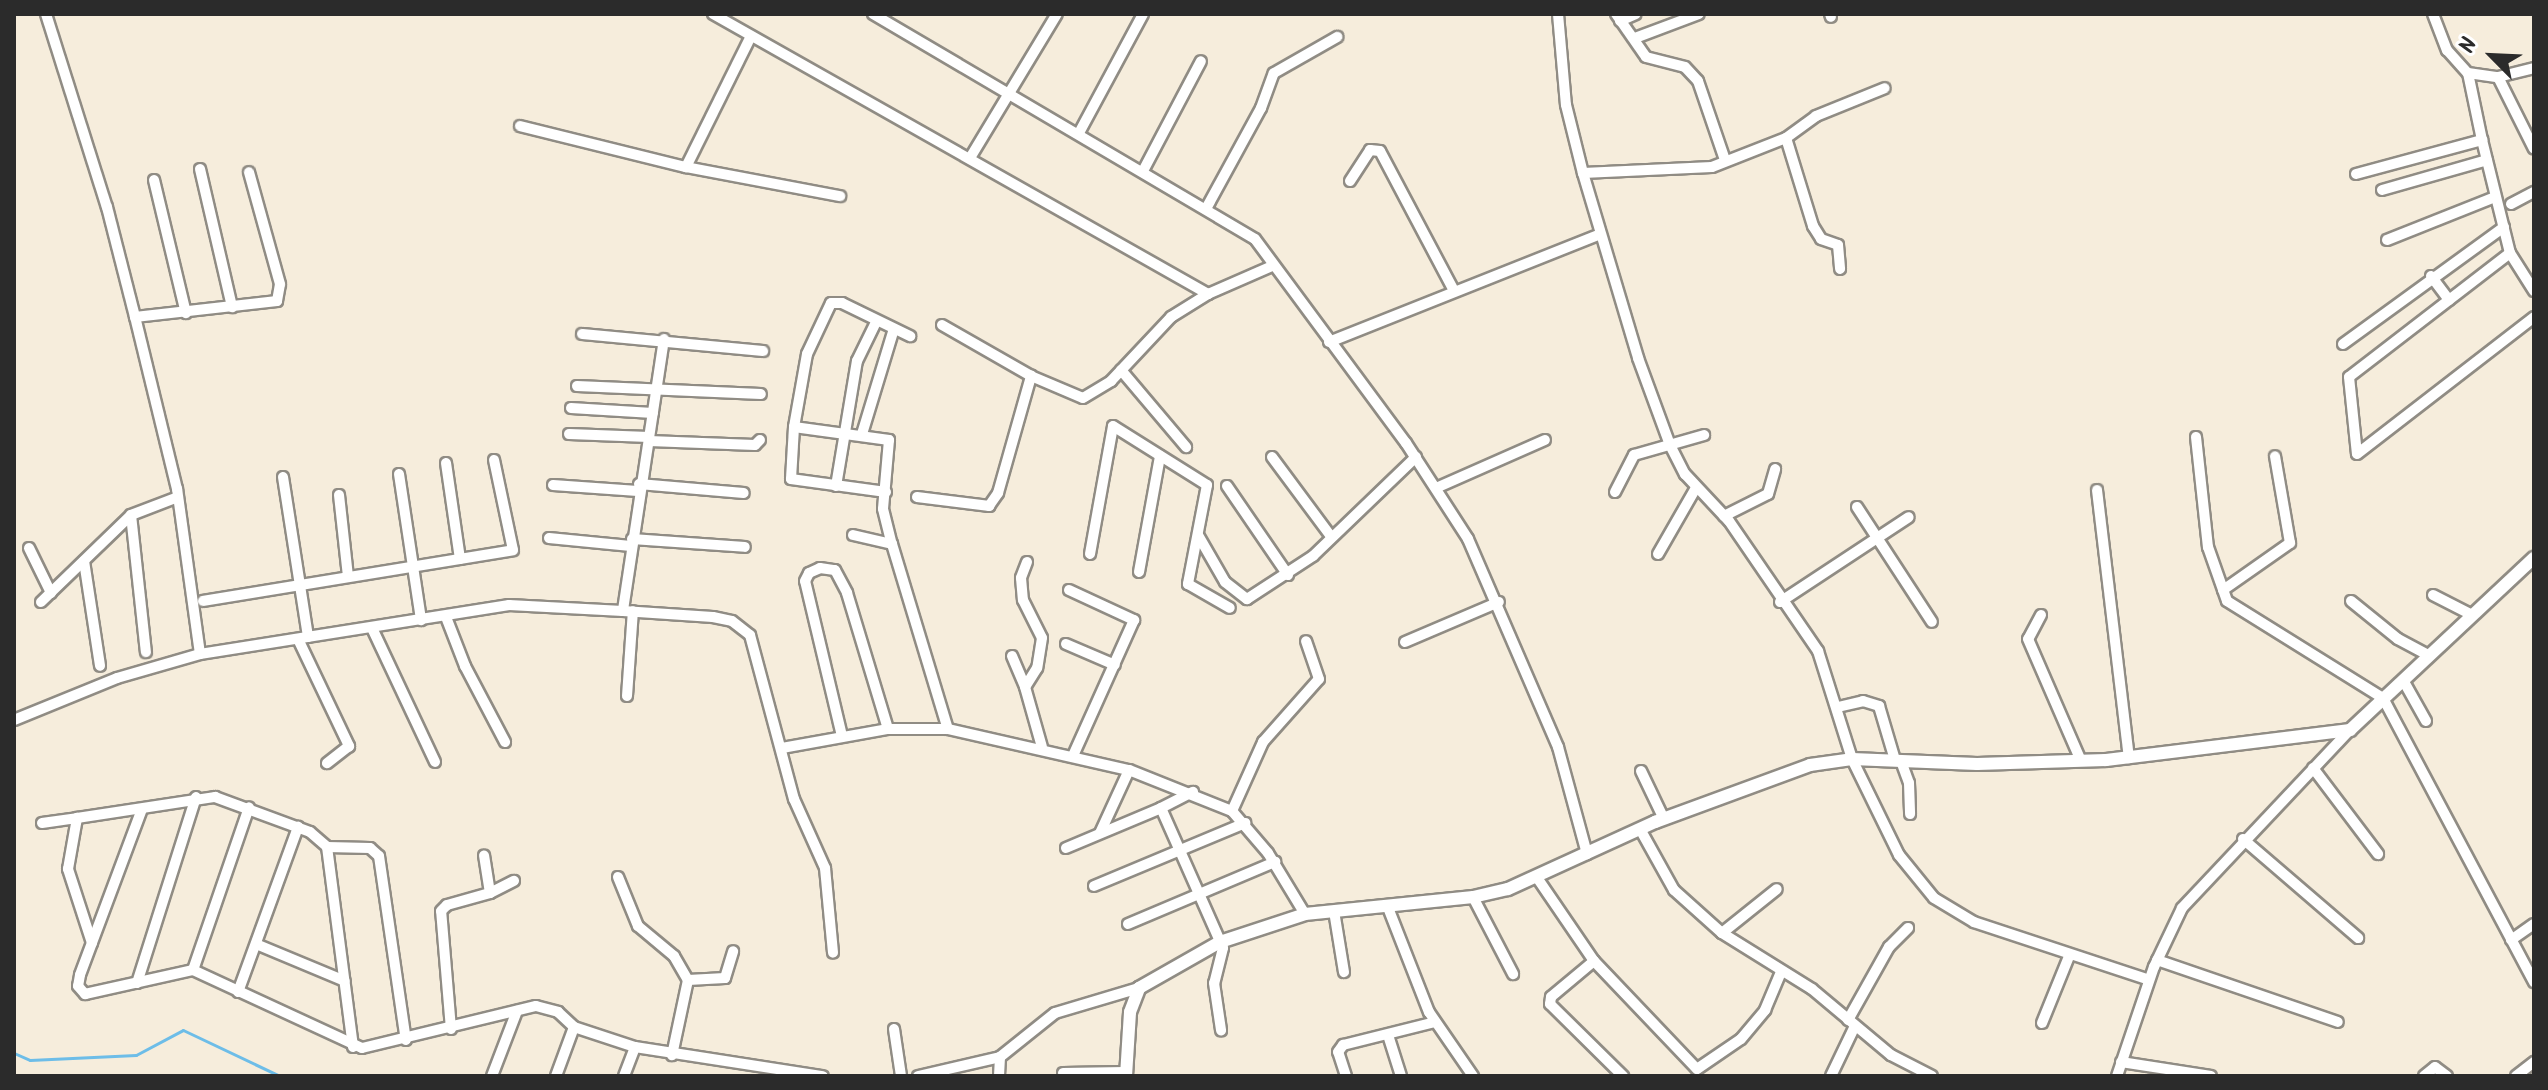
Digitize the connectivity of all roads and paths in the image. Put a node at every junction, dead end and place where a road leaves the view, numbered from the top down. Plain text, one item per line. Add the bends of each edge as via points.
1 (46, 14) edge
2 (713, 14) edge
3 (873, 14) edge
4 (1057, 14) edge
5 (1143, 14) edge
6 (1558, 14) edge
7 (1636, 14) edge
8 (1699, 14) edge
9 (2433, 14) edge
10 (1618, 18) edge
11 (751, 36) junction
12 (1337, 37) dead end
13 (1635, 38) junction
14 (1201, 61) dead end
15 (2534, 68) edge
16 (2468, 73) junction
17 (2498, 77) junction
18 (1885, 88) dead end
19 (1010, 94) junction
20 (520, 126) dead end
21 (1079, 133) junction
22 (1786, 138) junction
23 (2482, 140) junction
24 (2532, 142) edge
25 (970, 158) junction
26 (1725, 160) junction
27 (2487, 160) junction
28 (686, 167) junction
29 (200, 169) dead end
30 (1143, 171) junction
31 (249, 172) dead end
32 (1583, 173) junction
33 (2356, 174) dead end
34 (154, 180) dead end
35 (1350, 181) dead end
36 (2382, 190) dead end
37 (2534, 192) edge
38 (840, 196) dead end
39 (2495, 197) junction
40 (2511, 204) dead end
41 (1207, 207) junction
42 (2504, 227) junction
43 (1600, 234) junction
44 (2387, 240) dead end
45 (2510, 253) junction
46 (1272, 266) junction
47 (1840, 269) dead end
48 (2431, 276) junction
49 (1453, 289) junction
50 (2534, 291) edge
51 (1208, 294) junction
52 (2449, 300) junction
53 (232, 307) junction
54 (186, 313) junction
55 (135, 317) junction
56 (2534, 317) edge
57 (876, 322) junction
58 (942, 325) dead end
59 (894, 329) junction
60 (582, 334) dead end
61 (910, 336) dead end
62 (664, 339) junction
63 (1329, 342) junction
64 (2343, 344) dead end
65 (763, 351) dead end
66 (1121, 370) junction
67 (1031, 376) junction
68 (577, 386) dead end
69 (656, 387) junction
70 (761, 394) dead end
71 (571, 408) dead end
72 (653, 413) junction
73 (794, 427) junction
74 (847, 433) junction
75 (569, 434) dead end
76 (862, 434) junction
77 (1704, 435) dead end
78 (2196, 437) dead end
79 (649, 439) junction
80 (760, 440) dead end
81 (1545, 440) dead end
82 (1670, 445) junction
83 (1186, 447) dead end
84 (1160, 456) junction
85 (2275, 456) dead end
86 (1272, 457) dead end
87 (1416, 457) junction
88 (494, 460) dead end
89 (446, 463) dead end
90 (1775, 469) dead end
91 (399, 474) dead end
92 (283, 477) dead end
93 (553, 485) dead end
94 (836, 486) junction
95 (1227, 486) dead end
96 (639, 488) junction
97 (1436, 488) junction
98 (1696, 488) junction
99 (2097, 490) dead end
100 (886, 492) junction
101 (1615, 492) dead end
102 (744, 493) dead end
103 (339, 495) dead end
104 (178, 497) junction
105 (917, 497) dead end
106 (1857, 507) dead end
107 (131, 515) junction
108 (1724, 516) junction
109 (1909, 517) dead end
110 (853, 535) dead end
111 (1198, 535) junction
112 (1330, 535) junction
113 (549, 538) dead end
114 (1878, 538) junction
115 (631, 542) junction
116 (892, 544) junction
117 (745, 547) dead end
118 (29, 548) dead end
119 (1090, 554) dead end
120 (1658, 554) dead end
121 (2534, 558) edge
122 (460, 559) junction
123 (84, 561) junction
124 (1027, 562) dead end
125 (413, 566) junction
126 (1139, 572) dead end
127 (1288, 575) junction
128 (348, 577) junction
129 (300, 586) junction
130 (1069, 590) dead end
131 (2223, 590) junction
132 (51, 593) junction
133 (2433, 595) dead end
134 (203, 601) dead end
135 (2351, 601) dead end
136 (41, 602) dead end
137 (1499, 602) junction
138 (1780, 602) junction
139 (1230, 608) dead end
140 (628, 611) junction
141 (2041, 615) dead end
142 (2472, 615) junction
143 (446, 617) junction
144 (421, 620) junction
145 (1932, 622) dead end
146 (372, 628) junction
147 (303, 638) junction
148 (1306, 641) dead end
149 (1405, 642) dead end
150 (1066, 644) dead end
151 (146, 652) dead end
152 (200, 654) junction
153 (2428, 655) junction
154 (1012, 656) dead end
155 (1115, 665) junction
156 (100, 666) dead end
157 (2403, 680) junction
158 (1025, 687) junction
159 (627, 696) dead end
160 (2383, 698) junction
161 (1838, 707) junction
162 (14, 720) edge
163 (2426, 721) dead end
164 (888, 729) junction
165 (948, 729) junction
166 (2350, 730) junction
167 (842, 736) junction
168 (505, 742) dead end
169 (1042, 747) junction
170 (782, 748) junction
171 (1073, 756) junction
172 (2129, 758) junction
173 (1852, 759) junction
174 (1898, 761) junction
175 (2081, 761) junction
176 (435, 762) dead end
177 (327, 763) dead end
178 (2313, 768) junction
179 (1129, 770) junction
180 (1641, 771) dead end
181 (1193, 792) junction
182 (196, 797) junction
183 (249, 807) junction
184 (1161, 808) junction
185 (142, 809) junction
186 (1232, 811) junction
187 (1910, 814) dead end
188 (77, 818) junction
189 (1664, 819) junction
190 (42, 823) dead end
191 (1245, 823) junction
192 (298, 827) junction
193 (1640, 829) junction
194 (1100, 833) junction
195 (2243, 839) junction
196 (327, 847) junction
197 (1066, 848) dead end
198 (1179, 851) junction
199 (1587, 854) junction
200 (2378, 854) dead end
201 (484, 855) dead end
202 (1275, 862) junction
203 (618, 877) dead end
204 (1538, 879) junction
205 (514, 881) dead end
206 (1094, 886) dead end
207 (1777, 889) dead end
208 (490, 893) junction
209 (1197, 895) junction
210 (1473, 897) junction
211 (1387, 905) junction
212 (1334, 911) junction
213 (1305, 914) junction
214 (1128, 924) dead end
215 (2534, 924) edge
216 (1908, 928) dead end
217 (1722, 933) junction
218 (2358, 938) dead end
219 (2511, 940) junction
220 (1220, 942) junction
221 (92, 943) junction
222 (256, 944) junction
223 (733, 951) dead end
224 (833, 953) dead end
225 (2070, 954) junction
226 (2157, 960) junction
227 (1594, 961) junction
228 (193, 970) junction
229 (1344, 972) dead end
230 (1781, 972) junction
231 (1513, 974) dead end
232 (688, 980) junction
233 (2149, 980) junction
234 (345, 981) junction
235 (2534, 982) edge
236 (137, 983) junction
237 (1139, 988) junction
238 (238, 992) junction
239 (517, 1011) junction
240 (1435, 1022) junction
241 (2338, 1022) dead end
242 (1852, 1023) junction
243 (2042, 1023) dead end
244 (574, 1027) junction
245 (451, 1029) junction
246 (894, 1029) dead end
247 (1221, 1030) dead end
248 (1388, 1035) junction
249 (406, 1040) junction
250 (353, 1047) junction
251 (635, 1047) junction
252 (672, 1055) junction
253 (1000, 1057) junction
254 (2121, 1062) junction
255 (2534, 1062) edge
256 (1063, 1073) dead end
257 (1126, 1074) edge
258 (1697, 1074) edge
259 (492, 1076) edge
260 (556, 1076) edge
261 (624, 1076) edge
262 (823, 1076) edge
263 (901, 1076) edge
264 (918, 1076) edge
265 (999, 1076) edge
266 (1346, 1076) edge
267 (1401, 1076) edge
268 (1473, 1076) edge
269 (1623, 1076) edge
270 (1831, 1076) edge
271 (1932, 1076) edge
272 (2117, 1076) edge
273 (2211, 1076) edge
274 (2424, 1076) edge
275 (2447, 1076) edge
276 (2516, 1076) edge

1 - 55 street via 107,207
2 - 11 street
3 - 19 street
4 - 19 street
5 - 21 street
6 - 32 street via 1566,105
7 - 10 street
8 - 13 street
9 - 16 street via 2447,50
10 - 13 street
11 - 25 street
11 - 28 street
12 - 41 street via 1274,73 1261,108
13 - 26 street via 1646,57 1685,67 1698,81
14 - 30 street
15 - 17 street
16 - 17 street
16 - 23 street
17 - 24 street
18 - 22 street via 1816,116
19 - 21 street
19 - 25 street
20 - 28 street
21 - 30 street
22 - 26 street
22 - 47 street via 1813,226 1821,239 1838,245
23 - 27 street
23 - 33 street
25 - 51 street
26 - 32 street via 1680,172
27 - 36 street
27 - 39 street
28 - 38 street
29 - 53 street
30 - 41 street
31 - 53 street via 280,294 277,301
32 - 43 street
34 - 54 street
35 - 49 street via 1370,150 1380,151
37 - 40 street
39 - 42 street
39 - 44 street
41 - 46 street via 1248,231
42 - 45 street
42 - 48 street
43 - 49 street
43 - 82 street
45 - 50 street
45 - 52 street
46 - 51 street
46 - 63 street
48 - 52 street
48 - 64 street
49 - 63 street
51 - 66 street via 1171,317
52 - 56 street via 2349,377 2357,454
53 - 54 street
54 - 55 street
55 - 104 street
57 - 59 street
57 - 73 street via 842,303 828,307 807,354
57 - 74 street via 857,361
58 - 67 street
59 - 61 street
59 - 76 street
60 - 62 street
62 - 65 street
62 - 69 street
63 - 87 street
66 - 67 street via 1101,390 1083,398
66 - 83 street
67 - 105 street via 992,503 981,509
68 - 69 street
69 - 70 street
69 - 72 street
71 - 72 street
72 - 79 street
73 - 74 street
73 - 94 street via 790,478
74 - 76 street
74 - 94 street
75 - 79 street
76 - 100 street via 890,442
77 - 82 street
78 - 131 street via 2208,547
79 - 80 street via 755,445
79 - 96 street
81 - 97 street
82 - 98 street
82 - 101 street via 1631,458
84 - 111 street via 1207,485
84 - 119 street via 1113,426
84 - 126 street
85 - 131 street via 2290,543
86 - 112 street
87 - 97 street
87 - 112 street
88 - 122 street via 513,550
89 - 122 street
90 - 108 street via 1768,494
91 - 125 street
92 - 129 street
93 - 96 street
94 - 100 street
95 - 127 street
96 - 102 street
96 - 115 street
97 - 137 street
98 - 108 street
98 - 120 street
99 - 172 street
100 - 116 street via 884,514
103 - 128 street
104 - 107 street
104 - 152 street
106 - 114 street
107 - 123 street
107 - 151 street
108 - 138 street
109 - 114 street
110 - 116 street
111 - 127 street via 1225,582 1247,599
111 - 139 street via 1188,584
112 - 127 street
113 - 115 street
114 - 138 street
114 - 145 street
115 - 117 street
115 - 140 street
116 - 165 street
118 - 132 street
121 - 142 street
122 - 125 street
123 - 132 street
123 - 156 street
124 - 158 street via 1021,578 1023,600 1042,638 1037,668
125 - 128 street
125 - 144 street
128 - 129 street
129 - 134 street
129 - 147 street
130 - 155 street via 1133,617
131 - 160 street via 2231,604
132 - 136 street
133 - 142 street
135 - 153 street via 2398,639
137 - 149 street
137 - 199 street via 1558,747
138 - 161 street via 1818,651
140 - 143 street via 533,603
140 - 159 street
140 - 170 street via 713,617 746,630 756,648
141 - 175 street via 2028,639
142 - 153 street
143 - 144 street
143 - 168 street
144 - 146 street
146 - 147 street
146 - 176 street
147 - 152 street
147 - 177 street via 349,746
148 - 186 street via 1319,679 1257,751
150 - 155 street
152 - 162 street via 117,678
153 - 157 street
154 - 158 street
155 - 171 street
157 - 160 street
157 - 163 street
158 - 169 street
160 - 166 street
160 - 219 street
161 - 173 street
161 - 174 street via 1863,701 1879,706
164 - 165 street
164 - 167 street
164 - 167 street via 847,593 834,568 820,568 805,581
165 - 169 street
166 - 172 street
166 - 178 street
167 - 170 street
169 - 171 street
170 - 224 street via 794,799 825,868
171 - 179 street
172 - 175 street
173 - 174 street
173 - 189 street via 1810,765
173 - 225 street via 1899,855 1934,898 1974,922
174 - 175 street
174 - 187 street via 1909,783
178 - 195 street
178 - 200 street
179 - 181 street
179 - 194 street
180 - 189 street
181 - 184 street
181 - 186 street
182 - 183 street
182 - 185 street
182 - 236 street
183 - 192 street
183 - 228 street
184 - 194 street
184 - 198 street
185 - 188 street
185 - 221 street
186 - 191 street
188 - 190 street
188 - 221 street via 68,869
189 - 193 street
191 - 198 street
191 - 202 street
192 - 196 street via 322,838
192 - 222 street
193 - 199 street
193 - 217 street via 1674,890
194 - 197 street
195 - 218 street
195 - 226 street via 2182,908
196 - 234 street
196 - 249 street via 370,848 379,856
198 - 206 street
198 - 209 street
199 - 204 street
201 - 208 street
202 - 209 street
202 - 213 street
203 - 232 street via 638,926 674,956
204 - 210 street
204 - 227 street
205 - 208 street
207 - 217 street
208 - 245 street via 450,903 441,911
209 - 214 street
209 - 220 street
210 - 211 street
210 - 231 street
211 - 212 street
211 - 240 street
212 - 213 street
212 - 229 street
213 - 220 street
215 - 219 street
216 - 242 street via 1889,947
217 - 230 street
219 - 235 street
220 - 237 street
220 - 247 street via 1223,956 1214,983
221 - 236 street via 78,982 83,993
222 - 234 street
222 - 238 street
223 - 232 street via 725,978
225 - 233 street
225 - 243 street
226 - 233 street
226 - 241 street
227 - 258 street
227 - 269 street via 1551,997 1550,1004
228 - 236 street
228 - 238 street
230 - 242 street via 1812,989
230 - 258 street via 1765,1010 1741,1039
232 - 252 street
233 - 254 street
234 - 250 street
237 - 253 street via 1055,1013
237 - 257 street via 1130,1012
238 - 250 street
239 - 244 street via 543,1008
239 - 245 street
239 - 259 street
240 - 248 street
240 - 268 street
242 - 270 street
242 - 271 street via 1891,1055
244 - 251 street
244 - 260 street
245 - 249 street
246 - 263 street
248 - 266 street via 1340,1048
248 - 267 street
249 - 250 street
251 - 252 street
251 - 261 street
252 - 262 street
253 - 264 street
253 - 265 street
254 - 272 street
254 - 273 street
255 - 276 street
256 - 257 street
274 - 275 street via 2435,1067

